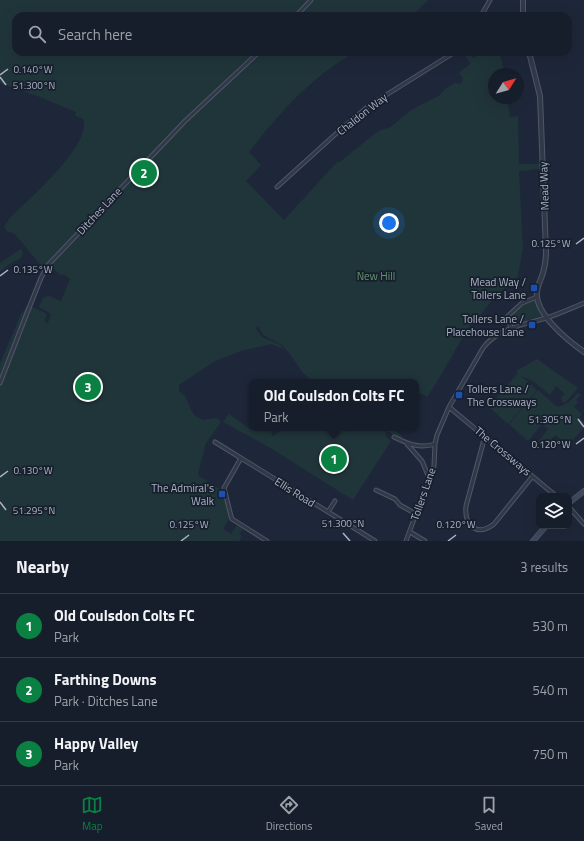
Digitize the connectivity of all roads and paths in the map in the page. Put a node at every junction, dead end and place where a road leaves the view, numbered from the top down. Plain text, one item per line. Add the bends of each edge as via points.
1 (311, 0) edge
2 (490, 0) edge
3 (523, 0) edge
4 (300, 12) edge
5 (483, 12) edge
6 (524, 12) edge
7 (255, 56) edge
8 (449, 56) edge
9 (530, 56) edge
10 (278, 187) dead end
11 (537, 297) junction
12 (584, 303) edge
13 (548, 318) junction
14 (511, 328) junction
15 (584, 352) edge
16 (0, 383) edge
17 (449, 407) junction
18 (485, 436) junction
19 (394, 437) dead end
20 (215, 442) dead end
21 (407, 444) junction
22 (435, 444) junction
23 (241, 458) junction
24 (532, 477) junction
25 (430, 480) junction
26 (376, 490) dead end
27 (584, 491) edge
28 (552, 493) edge
29 (335, 501) dead end
30 (572, 501) edge
31 (572, 510) edge
32 (328, 512) junction
33 (416, 514) junction
34 (584, 524) edge
35 (544, 529) edge
36 (410, 532) junction
37 (263, 540) edge
38 (268, 541) edge
39 (375, 541) edge
40 (406, 541) edge
41 (425, 541) edge
42 (534, 541) edge

1 - 4 street
2 - 5 street
3 - 6 street
7 - 16 street, Ditches Lane via 185,121 48,265
8 - 10 street, Chaldon Way via 370,105
9 - 11 street, Mead Way via 540,96 546,252
11 - 13 street via 538,304
11 - 14 street via 522,303 507,317
12 - 13 street, Tollers Lane
13 - 14 street, Tollers Lane
13 - 15 street via 559,332
14 - 17 street, Tollers Lane via 486,344
17 - 18 street, The Crossways
17 - 22 street, Tollers Lane
18 - 24 street, The Crossways
18 - 24 street via 466,506 465,515 468,523 480,530 489,528
19 - 21 street
20 - 23 street, Ellis Road
21 - 22 street via 422,447
21 - 25 street via 422,461
22 - 25 street, Tollers Lane via 434,466
23 - 32 street, Ellis Road
23 - 37 street via 224,488 231,516
24 - 28 street, The Crossways
25 - 33 street, Tollers Lane
26 - 33 street via 395,499
27 - 30 main road
29 - 32 street
31 - 34 street
32 - 39 street, Ellis Road
33 - 36 street, Tollers Lane
35 - 42 main road
36 - 40 street, Tollers Lane
36 - 41 street
37 - 38 street

